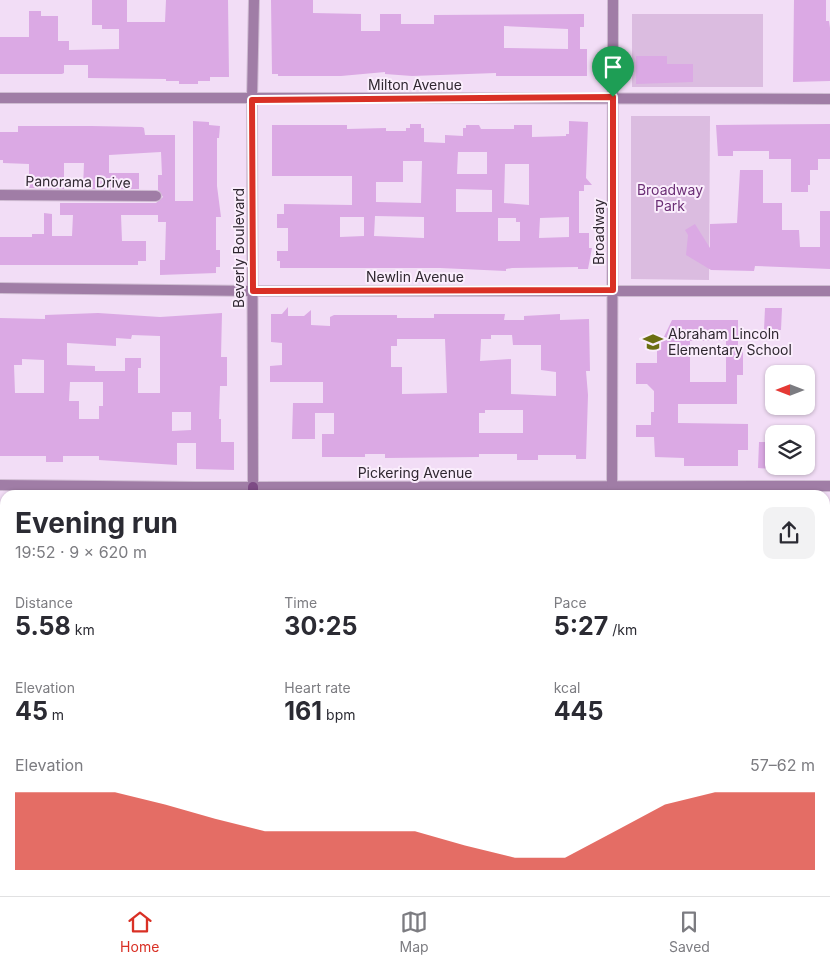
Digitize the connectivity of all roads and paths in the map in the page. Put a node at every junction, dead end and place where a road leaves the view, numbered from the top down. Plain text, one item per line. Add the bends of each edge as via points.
1 (254, 0) edge
2 (613, 0) edge
3 (613, 97) junction
4 (0, 98) edge
5 (830, 99) edge
6 (252, 100) junction
7 (0, 195) edge
8 (156, 196) dead end
9 (0, 288) edge
10 (613, 290) junction
11 (253, 291) junction
12 (830, 291) edge
13 (0, 485) edge
14 (830, 486) edge
15 (71, 490) edge
16 (239, 490) edge
17 (253, 490) edge
18 (612, 490) edge
19 (798, 490) edge

1 - 6 street, Beverly Boulevard
2 - 3 street, Broadway
3 - 5 street, Milton Avenue
3 - 6 street, Milton Avenue
3 - 10 street, Broadway
4 - 6 street, Milton Avenue
6 - 11 street, Beverly Boulevard
7 - 8 street, Panorama Drive
9 - 11 street, Newlin Avenue
10 - 11 street, Newlin Avenue
10 - 12 street, Newlin Avenue
10 - 18 street, Broadway
11 - 17 street, Beverly Boulevard
13 - 15 street, Pickering Avenue
14 - 19 street, Pickering Avenue
15 - 16 street, Pickering Avenue via 196,487

